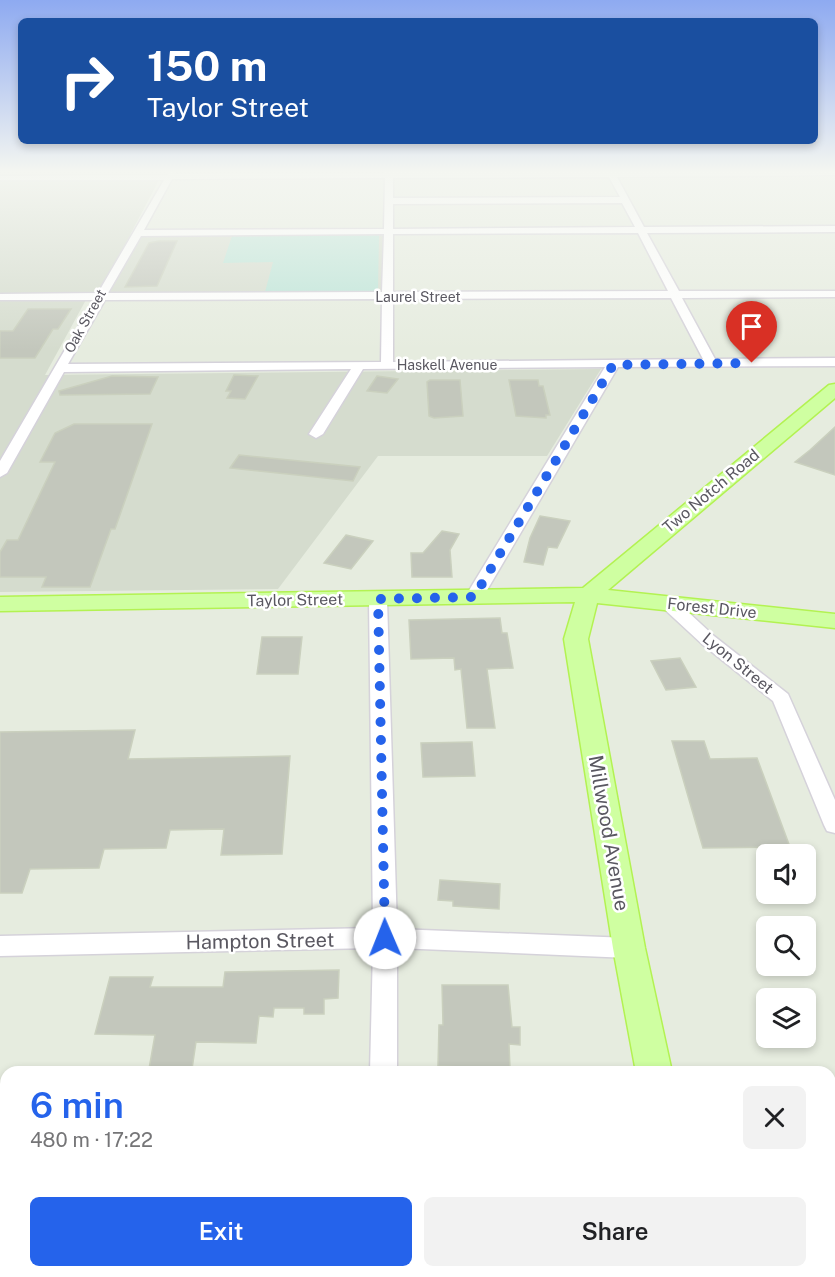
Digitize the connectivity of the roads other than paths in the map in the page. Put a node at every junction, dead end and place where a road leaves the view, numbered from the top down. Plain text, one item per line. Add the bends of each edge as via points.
1 (642, 230) edge
2 (567, 231) edge
3 (390, 232) junction
4 (138, 233) joint
5 (835, 294) edge
6 (674, 295) junction
7 (0, 297) edge
8 (99, 297) junction
9 (388, 297) junction
10 (835, 362) edge
11 (711, 363) junction
12 (387, 365) junction
13 (613, 365) junction
14 (359, 366) junction
15 (59, 368) junction
16 (835, 389) edge
17 (316, 434) dead end
18 (0, 472) edge
19 (589, 595) junction
20 (474, 597) junction
21 (378, 599) junction
22 (668, 603) junction
23 (0, 604) edge
24 (835, 621) edge
25 (835, 825) edge
26 (385, 938) junction
27 (0, 946) edge
28 (629, 948) junction
29 (384, 1066) edge
30 (653, 1066) edge

1 - 6 street
2 - 3 street
3 - 4 street
3 - 9 street
4 - 8 street, Oak Street
5 - 6 street, Laurel Street
6 - 9 street, Laurel Street
6 - 11 street
7 - 8 street, Laurel Street
8 - 9 street, Laurel Street
8 - 15 street, Oak Street
9 - 12 street
10 - 11 street, Haskell Avenue
11 - 13 street, Haskell Avenue
12 - 13 street, Haskell Avenue
12 - 14 street, Haskell Avenue
13 - 20 street
14 - 15 street, Haskell Avenue
14 - 17 street
15 - 18 street, Oak Street
16 - 19 main road, Two Notch Road
19 - 20 main road, Taylor Street
19 - 22 main road, Forest Drive
19 - 28 main road, Millwood Avenue via 576,639
20 - 21 main road, Taylor Street
21 - 23 main road, Taylor Street
21 - 26 street
22 - 24 main road, Forest Drive
22 - 25 street, Lyon Street via 781,698
26 - 27 street, Hampton Street
26 - 28 street, Hampton Street
26 - 29 street
28 - 30 main road, Millwood Avenue

